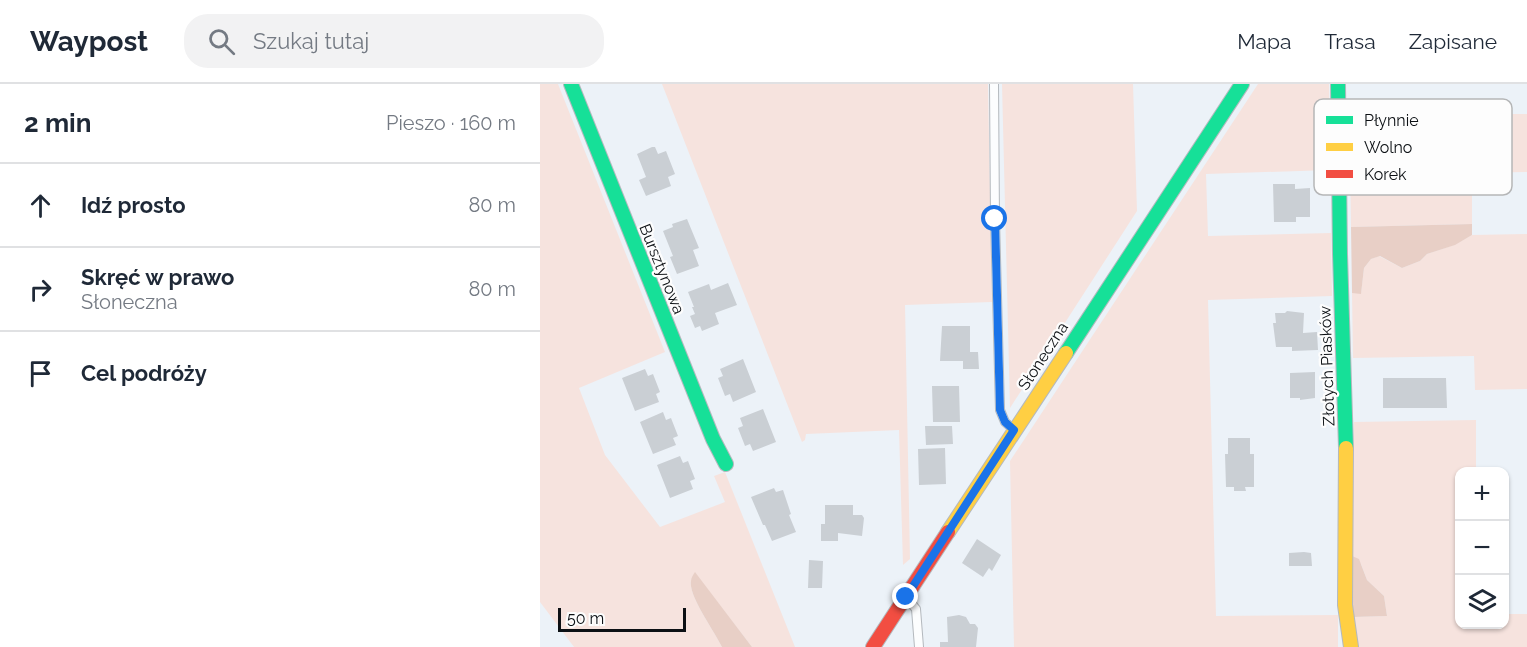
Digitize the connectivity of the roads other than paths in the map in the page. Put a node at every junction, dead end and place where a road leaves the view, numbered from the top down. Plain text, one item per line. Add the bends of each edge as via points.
1 (571, 84) edge
2 (994, 84) edge
3 (1242, 84) edge
4 (1338, 84) edge
5 (1338, 99) edge
6 (1339, 195) edge
7 (1014, 430) junction
8 (726, 465) dead end
9 (906, 597) junction
10 (873, 647) edge
11 (919, 647) edge
12 (1351, 647) edge

1 - 8 street, Bursztynowa
2 - 7 lane via 1000,410
3 - 7 street, Słoneczna
4 - 5 street, Złotych Piasków
6 - 12 street, Złotych Piasków via 1345,605
7 - 9 street, Słoneczna
9 - 10 street, Słoneczna
9 - 11 lane via 916,609

